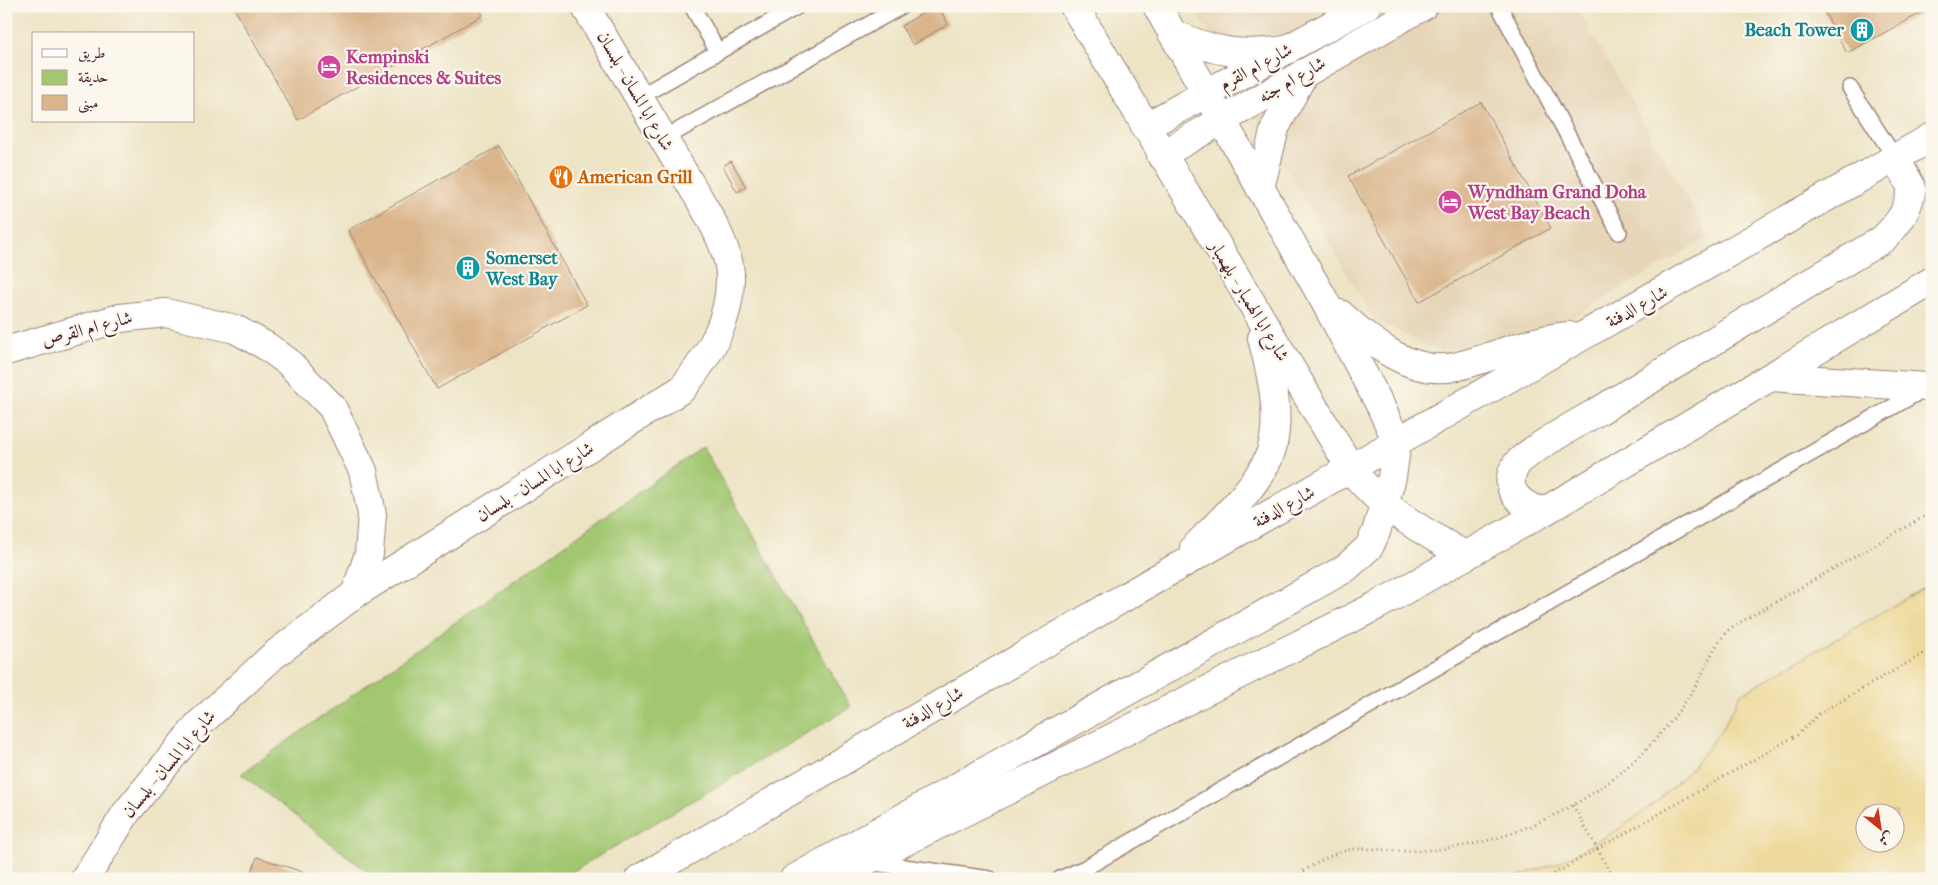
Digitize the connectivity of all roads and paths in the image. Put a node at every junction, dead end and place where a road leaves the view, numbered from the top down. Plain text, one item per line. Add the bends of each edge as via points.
1 (585, 6) edge
2 (692, 6) edge
3 (798, 6) edge
4 (902, 6) edge
5 (1074, 6) edge
6 (1157, 6) edge
7 (1366, 6) edge
8 (1423, 6) edge
9 (1499, 6) edge
10 (1172, 33) junction
11 (1287, 50) junction
12 (718, 52) junction
13 (1304, 73) junction
14 (1850, 88) dead end
15 (1207, 93) junction
16 (639, 97) junction
17 (1222, 120) junction
18 (1146, 127) junction
19 (1932, 137) edge
20 (663, 138) junction
21 (1161, 155) junction
22 (1894, 158) junction
23 (1260, 188) junction
24 (1619, 232) dead end
25 (1932, 281) edge
26 (1324, 300) junction
27 (1252, 308) junction
28 (1588, 334) junction
29 (6, 351) edge
30 (1770, 377) junction
31 (1930, 386) edge
32 (1396, 442) junction
33 (1351, 469) junction
34 (1385, 505) junction
35 (1545, 511) junction
36 (1932, 512) edge
37 (1466, 556) junction
38 (1163, 575) junction
39 (355, 594) junction
40 (1932, 649) edge
41 (1573, 805) junction
42 (1597, 849) junction
43 (864, 862) junction
44 (85, 879) edge
45 (639, 879) edge
46 (794, 879) edge
47 (830, 879) edge
48 (990, 879) edge
49 (1060, 879) edge
50 (1291, 879) edge
51 (1545, 879) edge
52 (1614, 879) edge

1 - 16 main road, شارع ابا المسان - بلمسان
2 - 12 lane
3 - 12 lane
4 - 20 lane
5 - 18 main road, شارع ابا الهمبار - بلهمبار
6 - 10 main road
7 - 11 main road, شارع ام القرم
8 - 13 main road, شارع ام جنه
9 - 24 lane
10 - 11 main road via 1199,46 1228,53 1258,54
10 - 15 main road
11 - 15 main road, شارع ام القرم
12 - 16 lane
13 - 17 main road, شارع ام جنه
13 - 23 main road via 1275,128
14 - 22 lane
15 - 17 main road
15 - 18 main road, شارع ام القرم
16 - 20 main road, شارع ابا المسان - بلمسان
17 - 21 main road, شارع ام جنه
17 - 23 main road
18 - 21 main road, شارع ابا الهمبار - بلهمبار
19 - 22 main road, شارع الدفنة
20 - 39 main road, شارع ابا المسان - بلمسان via 707,214 725,251 730,275 727,313 701,365 682,389
21 - 27 main road, شارع ابا الهمبار - بلهمبار
22 - 28 main road, شارع الدفنة
22 - 35 main road via 1912,188 1910,204 1883,239 1516,464 1513,490 1520,502 1531,510
23 - 26 main road
25 - 30 main road
26 - 28 main road via 1367,339 1412,364 1435,368 1457,367 1530,344
26 - 32 main road
27 - 33 main road, شارع ابا الهمبار - بلهمبار
27 - 38 main road via 1269,364 1276,426 1272,451 1239,500
28 - 32 main road, شارع الدفنة
29 - 39 main road, شارع ام القرص via 120,318 166,313 235,329 266,346 332,406 363,471 372,514 369,554
30 - 31 main road
30 - 35 main road
31 - 49 lane
32 - 33 main road, شارع الدفنة
32 - 34 main road
33 - 34 main road, شارع ابا الهمبار - بلهمبار
33 - 38 main road, شارع الدفنة
34 - 37 main road, شارع ابا الهمبار - بلهمبار
34 - 46 main road via 1369,547 1346,568
35 - 37 main road
36 - 41 path via 1732,627 1719,642 1676,716 1655,740 1604,785
37 - 43 main road via 1378,605
38 - 45 main road, شارع الدفنة
39 - 44 main road, شارع ابا المسان - بلمسان via 274,655 198,726 126,813
40 - 42 path via 1820,713 1797,735
41 - 42 path
41 - 50 path via 1502,836 1462,846 1428,850 1347,851
42 - 51 path
42 - 52 path
43 - 47 main road
43 - 48 lane

